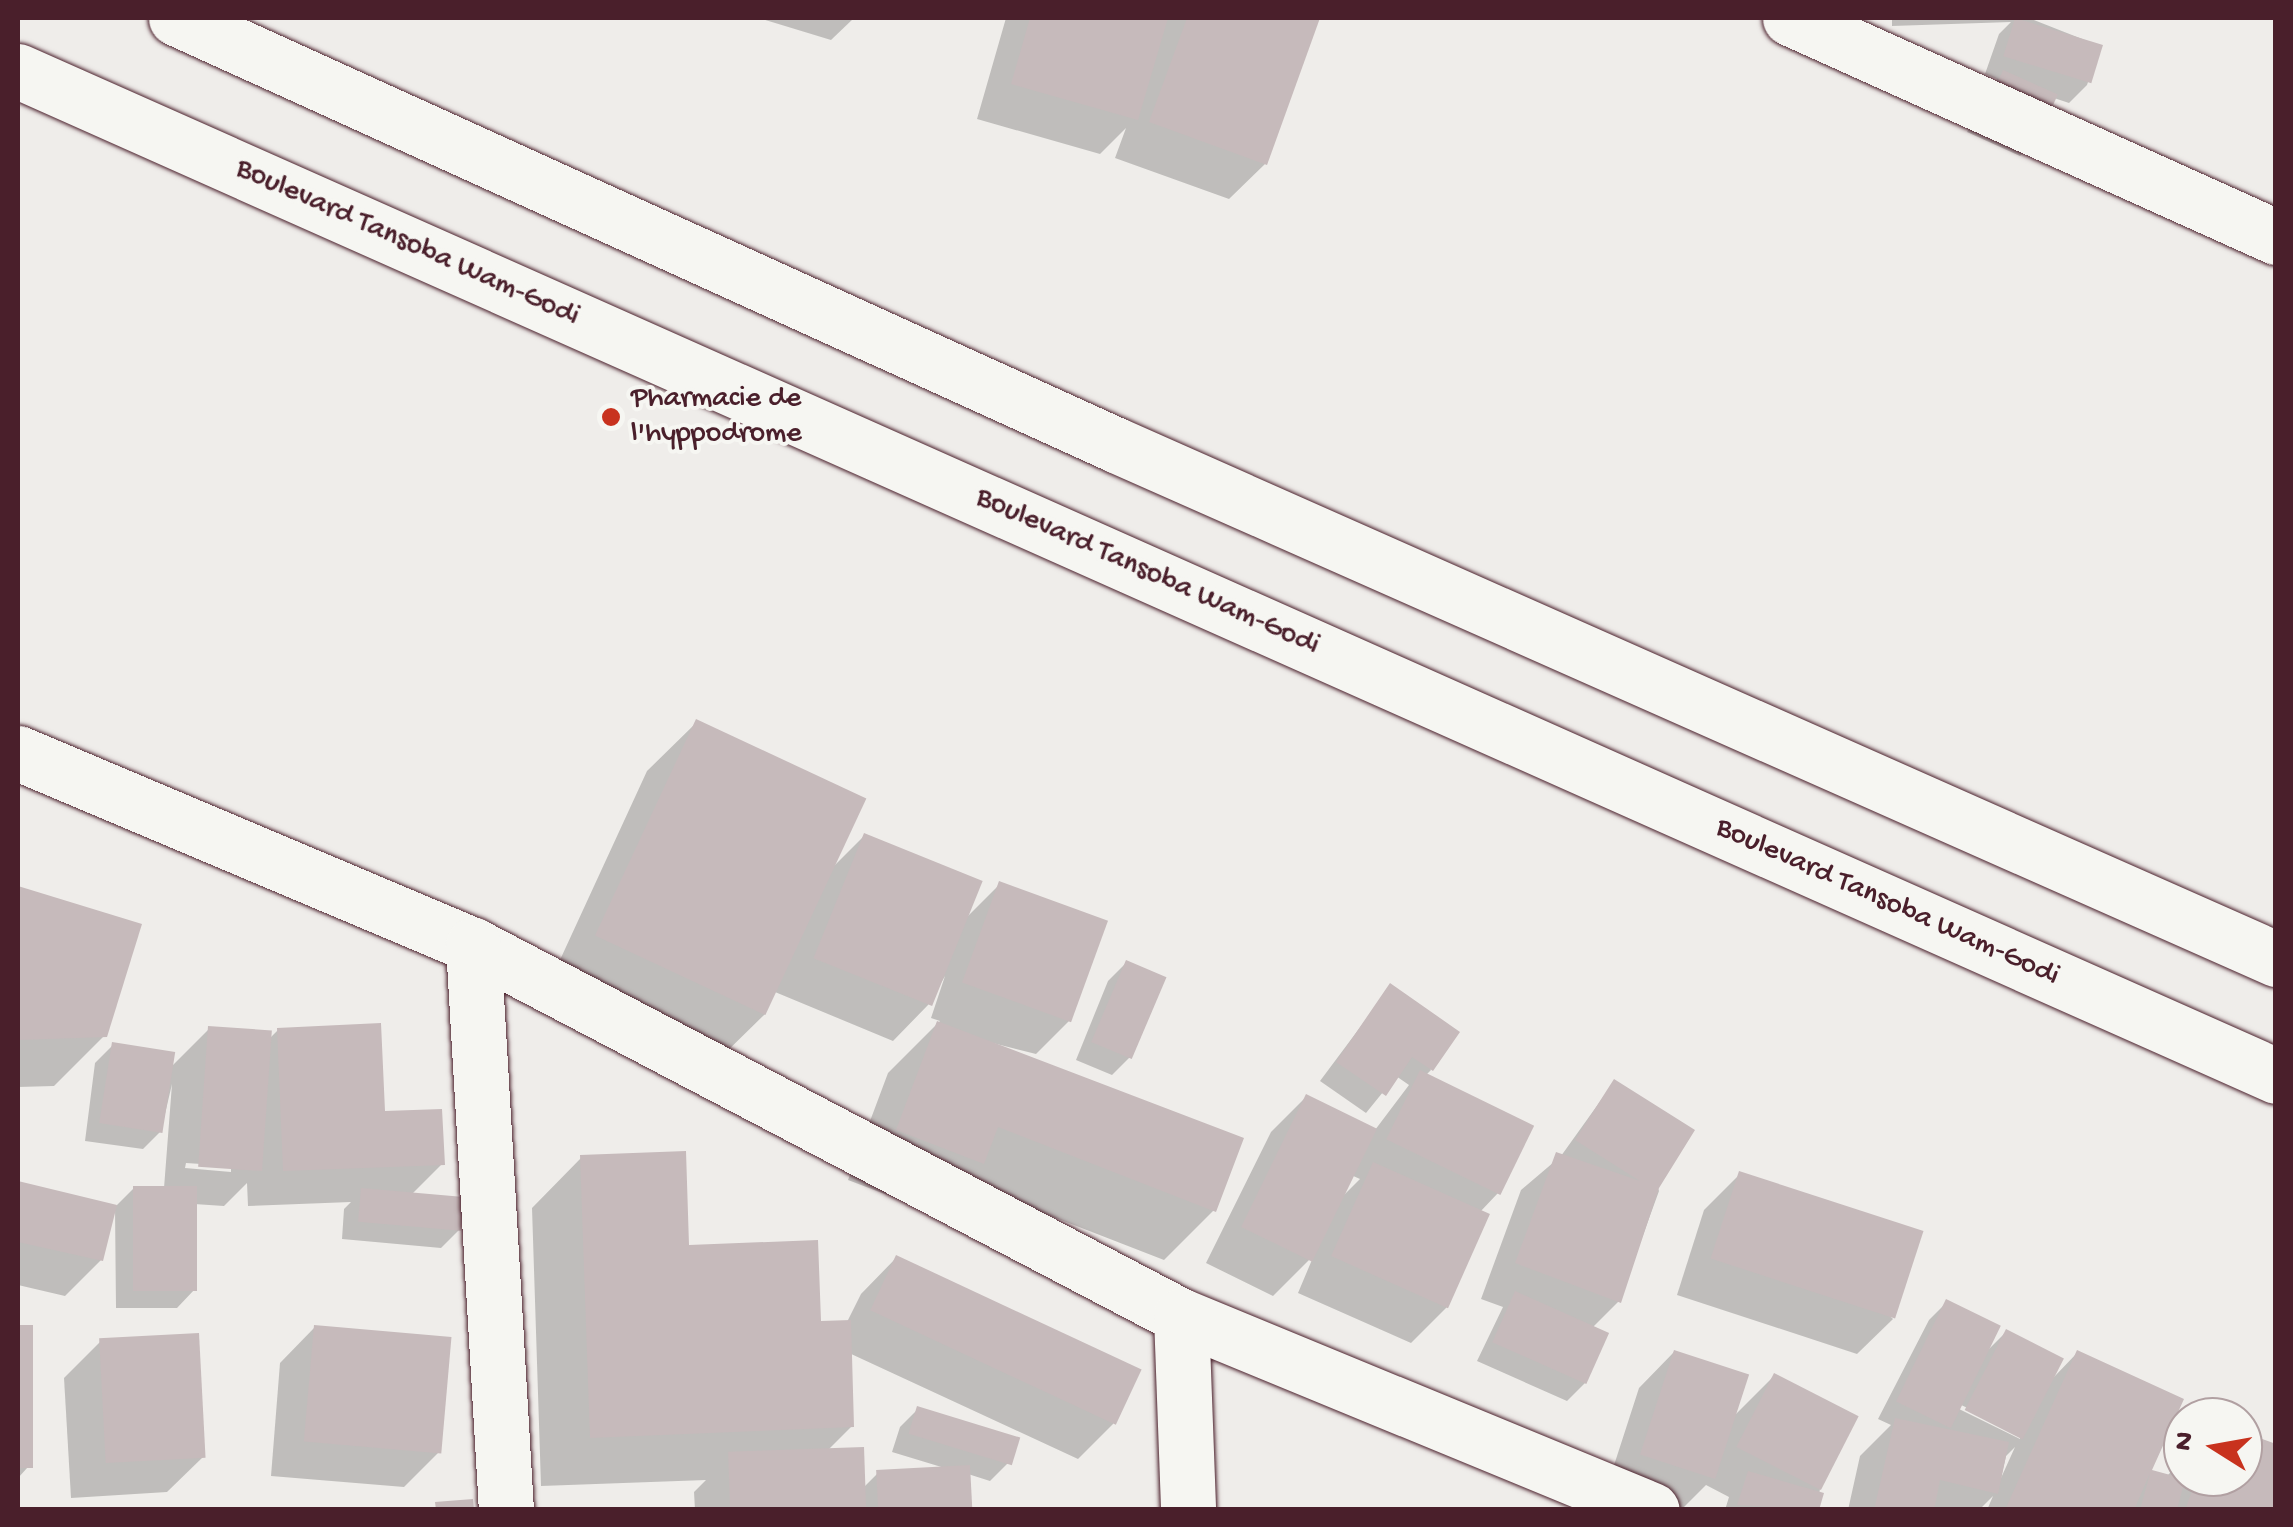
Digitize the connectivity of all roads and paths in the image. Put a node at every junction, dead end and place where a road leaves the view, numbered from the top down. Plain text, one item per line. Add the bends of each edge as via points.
1 (176, 18) edge
2 (1790, 18) edge
3 (18, 72) edge
4 (2276, 238) edge
5 (18, 753) edge
6 (472, 945) junction
7 (2276, 959) edge
8 (2276, 1076) edge
9 (1181, 1316) junction
10 (506, 1510) edge
11 (1188, 1510) edge
12 (1652, 1510) edge

1 - 7 main road via 1116,445
2 - 4 main road
3 - 8 main road, Boulevard Tansoba Wam-Godi
5 - 6 main road
6 - 9 main road
6 - 10 main road
9 - 11 main road
9 - 12 main road

